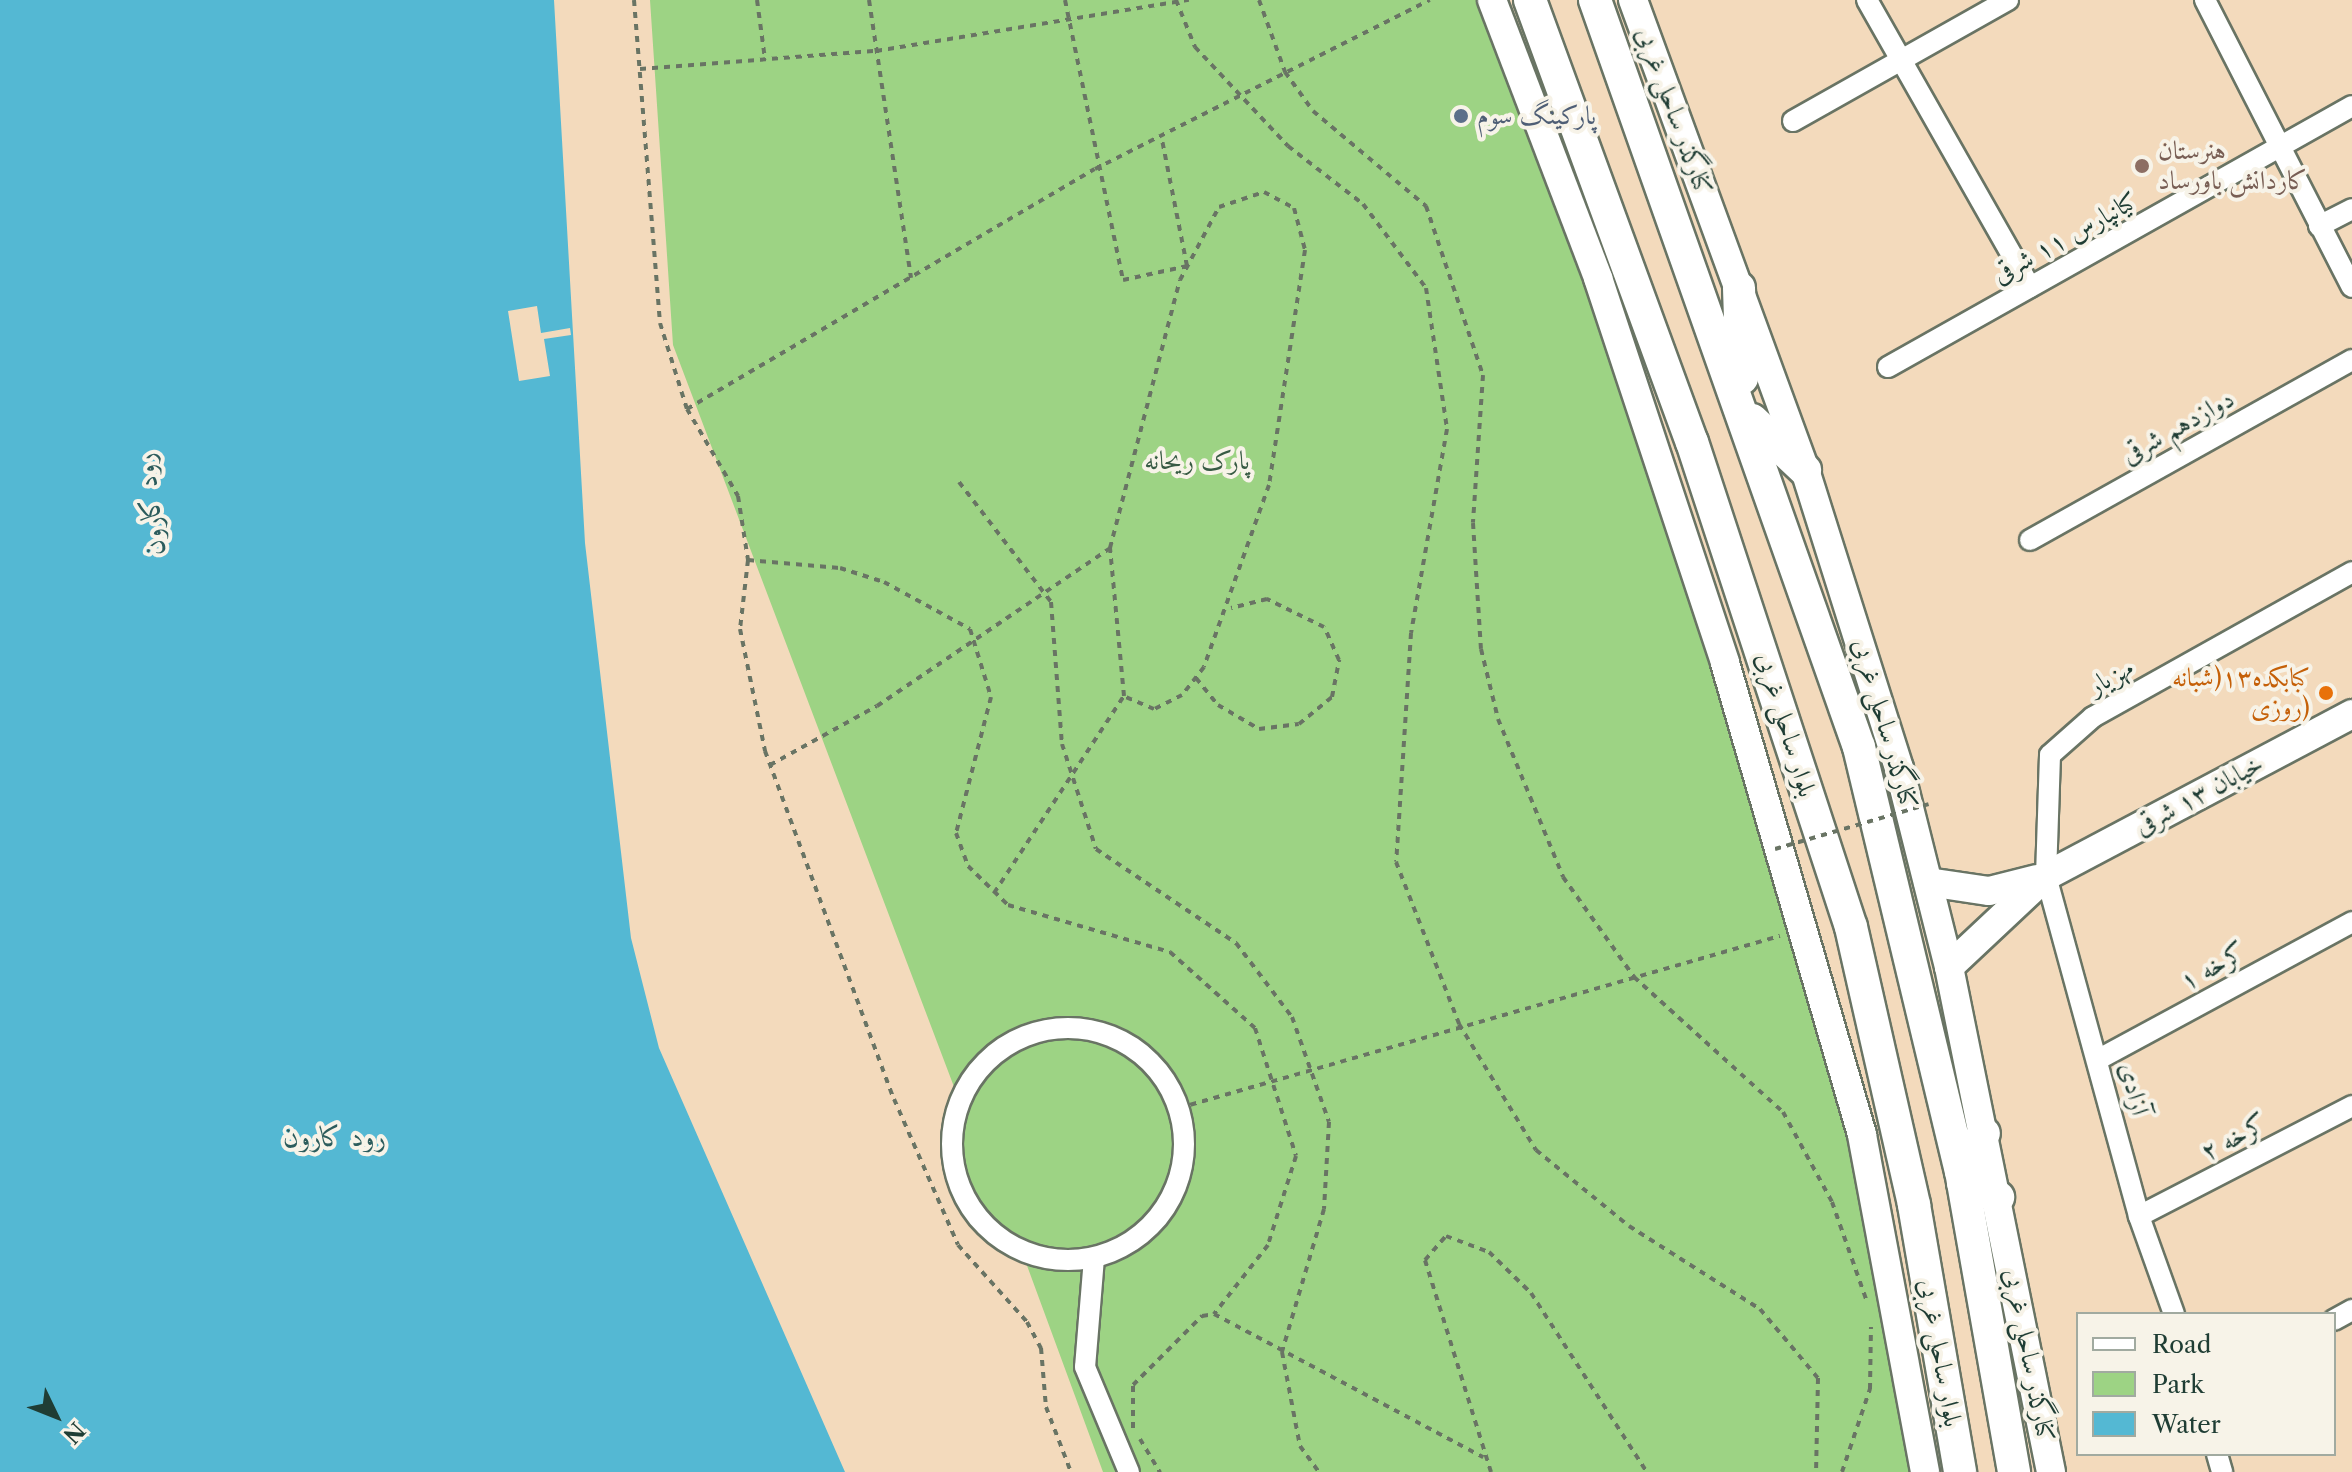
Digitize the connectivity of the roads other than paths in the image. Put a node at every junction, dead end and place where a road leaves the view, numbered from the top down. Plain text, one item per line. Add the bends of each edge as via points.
1 (1492, 0) edge
2 (1530, 0) edge
3 (1595, 0) edge
4 (1633, 0) edge
5 (1867, 0) edge
6 (2008, 0) edge
7 (2205, 0) edge
8 (1903, 59) junction
9 (2352, 106) edge
10 (1793, 121) dead end
11 (2277, 148) junction
12 (2352, 209) edge
13 (2319, 226) junction
14 (2030, 287) junction
15 (2352, 287) edge
16 (1739, 288) junction
17 (2352, 360) edge
18 (1888, 367) dead end
19 (1745, 411) junction
20 (1805, 470) junction
21 (2030, 540) dead end
22 (2352, 572) edge
23 (2352, 714) edge
24 (2046, 876) junction
25 (1928, 882) junction
26 (2352, 922) edge
27 (1949, 967) junction
28 (2099, 1059) junction
29 (2352, 1106) edge
30 (1984, 1133) junction
31 (1962, 1177) junction
32 (1998, 1197) junction
33 (2139, 1216) junction
34 (1094, 1258) junction
35 (2173, 1312) edge
36 (1129, 1472) edge
37 (1925, 1472) edge
38 (1960, 1472) edge
39 (2014, 1472) edge
40 (2051, 1472) edge

1 - 37 street via 1598,278 1803,930 1862,1135
2 - 38 main road, بلوار ساحلی غربی via 1732,557 1851,927 1914,1205
3 - 19 main road, بلوار ساحلی غربی
4 - 16 street, کنارگذر ساحلی غربی
5 - 8 street
6 - 8 street
7 - 11 street
8 - 10 street
8 - 14 street
9 - 11 street, کیانپارس ۱۱ شرقی
11 - 13 street
11 - 14 street, کیانپارس ۱۱ شرقی
12 - 13 street
13 - 15 street
14 - 18 street, کیانپارس ۱۱ شرقی
16 - 19 main road
16 - 20 street, کنارگذر ساحلی غربی
17 - 21 street, دوازدهم شرقی
19 - 20 main road
19 - 31 main road, بلوار ساحلی غربی via 1859,747
20 - 25 street, کنارگذر ساحلی غربی
22 - 24 street, مهزیار via 2093,717 2050,755
23 - 24 street, خیابان ۱۳ شرقی
24 - 25 street, خیابان ۱۳ شرقی via 1989,891
24 - 27 street, خیابان ۱۳ شرقی
24 - 28 street, آزادی
25 - 27 street, کنارگذر ساحلی غربی
26 - 28 street, کرخه ۱
27 - 30 street, کنارگذر ساحلی غربی
28 - 33 street, آزادی
29 - 33 street, کرخه ۲
30 - 31 main road
30 - 32 street, کنارگذر ساحلی غربی
31 - 32 main road
31 - 39 main road, بلوار ساحلی غربی
32 - 40 street, کنارگذر ساحلی غربی
33 - 35 street, آزادی
34 - 34 street via 1057,1261 1022,1252 968,1206 954,1172 951,1136 959,1100 1004,1046 1072,1027 1139,1051 1179,1108 1185,1147 1177,1184 1139,1235
34 - 36 street via 1085,1367

